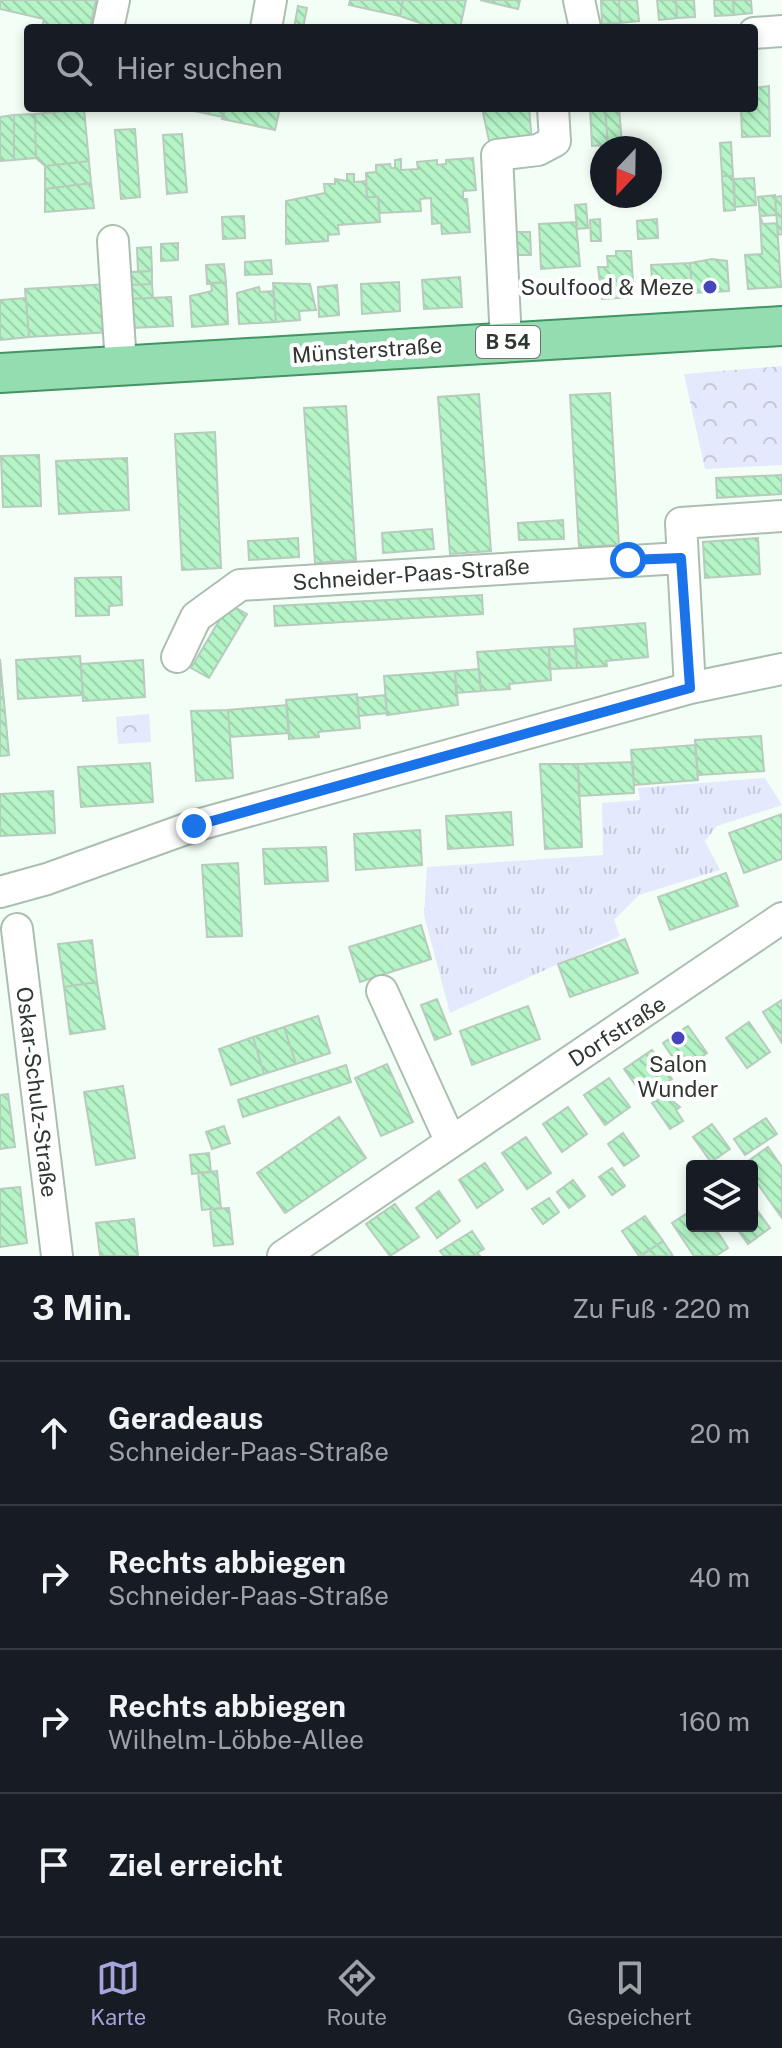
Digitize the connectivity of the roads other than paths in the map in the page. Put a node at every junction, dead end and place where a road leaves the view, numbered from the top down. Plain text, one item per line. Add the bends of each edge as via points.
1 (114, 0) edge
2 (271, 0) edge
3 (579, 0) edge
4 (109, 24) edge
5 (267, 24) edge
6 (584, 24) edge
7 (782, 31) edge
8 (758, 33) edge
9 (553, 112) edge
10 (113, 241) dead end
11 (782, 326) edge
12 (506, 342) junction
13 (121, 364) junction
14 (0, 373) edge
15 (782, 516) edge
16 (681, 558) junction
17 (177, 657) dead end
18 (782, 669) edge
19 (690, 688) junction
20 (0, 892) edge
21 (782, 918) edge
22 (17, 929) dead end
23 (382, 991) dead end
24 (450, 1140) junction
25 (57, 1256) edge
26 (283, 1256) edge

1 - 4 street
2 - 5 street
3 - 6 street
7 - 8 street
9 - 12 street via 555,141 538,150 497,155
10 - 13 street
11 - 12 main road, Münsterstraße / B 54
12 - 13 main road, Münsterstraße / B 54
13 - 14 main road, Münsterstraße / B 54
15 - 16 street via 681,523
16 - 17 street, Schneider-Paas-Straße via 240,585 196,617
16 - 19 street
18 - 19 street
19 - 20 street via 194,826
21 - 24 street, Dorfstraße
22 - 25 street, Oskar-Schulz-Straße
23 - 24 street
24 - 26 street, Dorfstraße

